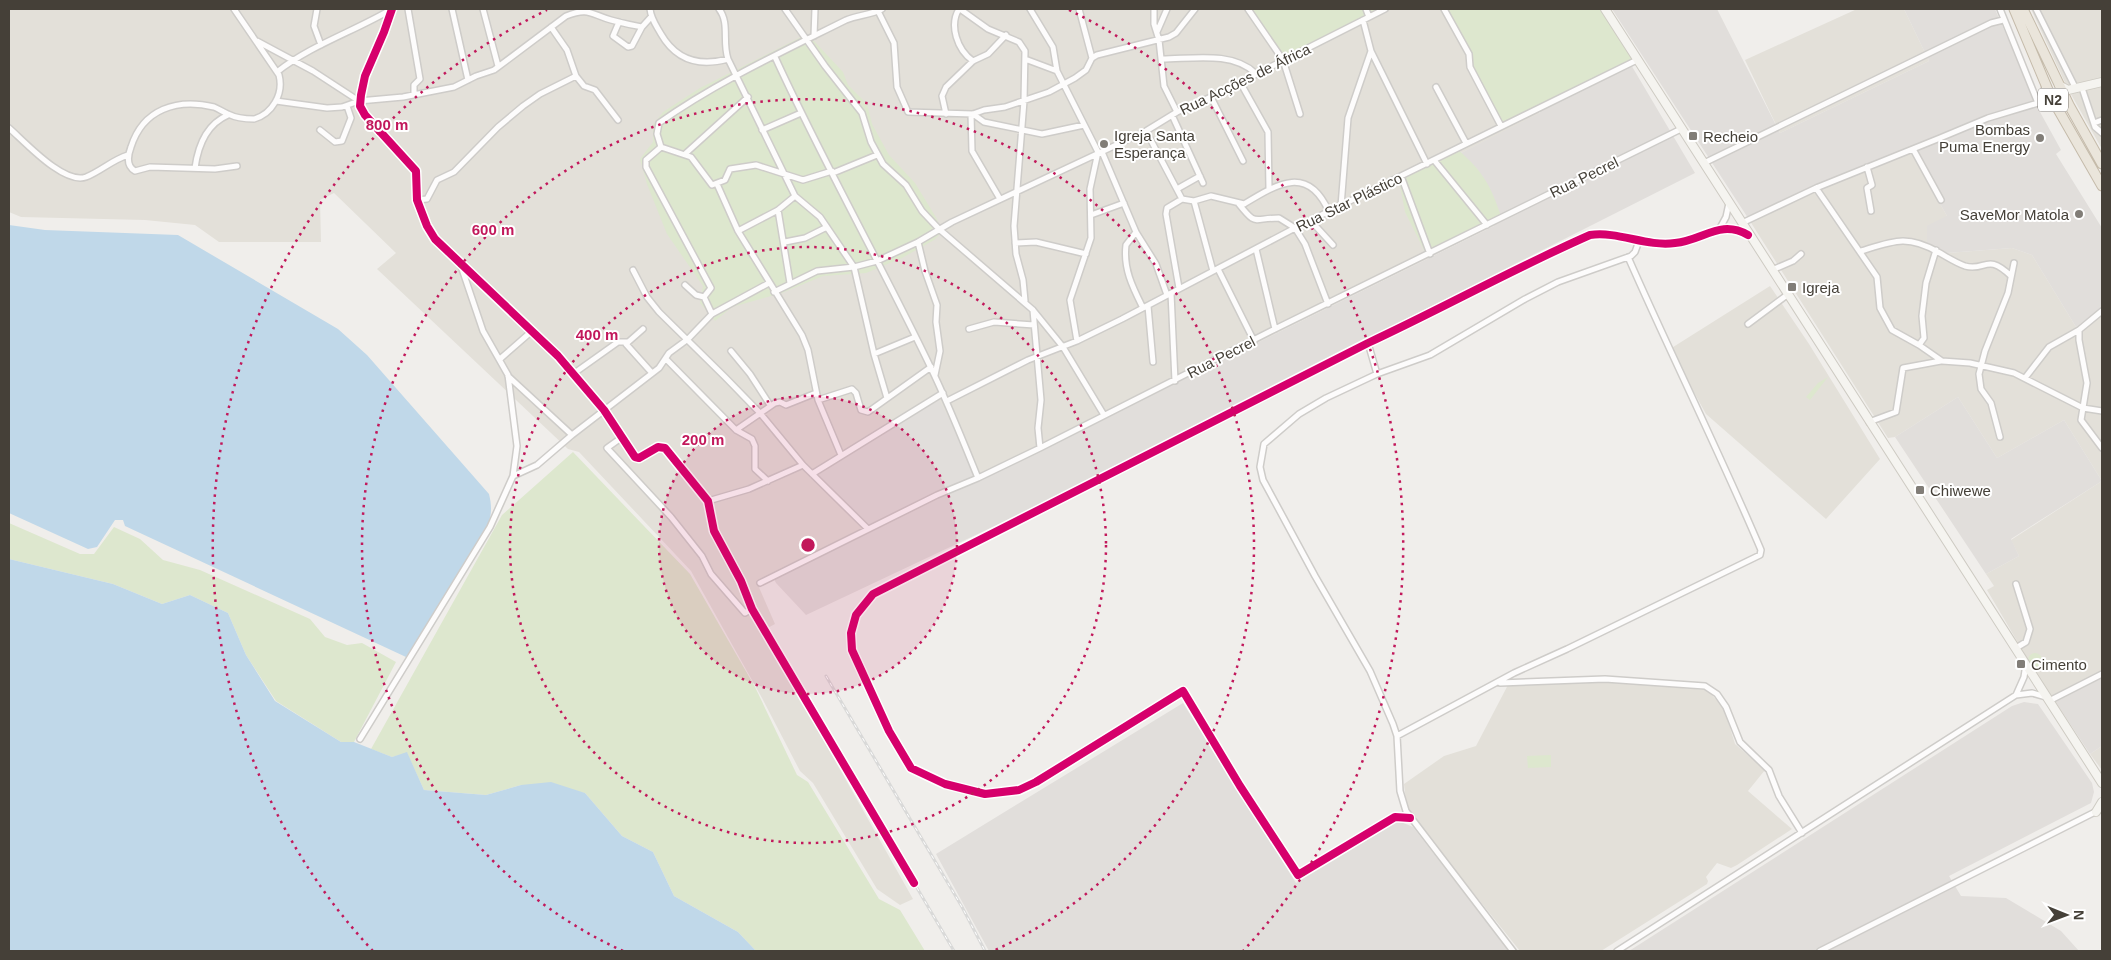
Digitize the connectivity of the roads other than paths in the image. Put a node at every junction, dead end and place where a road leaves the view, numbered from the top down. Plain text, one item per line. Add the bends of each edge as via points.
1 (234, 9) edge
2 (316, 9) edge
3 (392, 9) edge
4 (408, 9) edge
5 (452, 9) edge
6 (483, 9) edge
7 (564, 9) edge
8 (650, 9) edge
9 (719, 9) edge
10 (786, 9) edge
11 (815, 9) edge
12 (959, 9) edge
13 (1030, 9) edge
14 (1079, 9) edge
15 (1154, 9) edge
16 (1167, 9) edge
17 (1195, 9) edge
18 (1248, 9) edge
19 (1366, 9) edge
20 (1385, 9) edge
21 (1444, 9) edge
22 (1605, 9) edge
23 (2000, 9) edge
24 (2014, 9) edge
25 (2023, 9) edge
26 (2036, 9) edge
27 (880, 10) edge
28 (566, 16) junction
29 (651, 17) junction
30 (1369, 17) junction
31 (1363, 20) junction
32 (2003, 20) junction
33 (619, 22) junction
34 (551, 27) junction
35 (642, 27) junction
36 (1157, 32) junction
37 (1006, 36) junction
38 (811, 37) junction
39 (255, 40) junction
40 (1159, 40) junction
41 (321, 46) junction
42 (1371, 51) junction
43 (774, 57) junction
44 (1025, 58) junction
45 (1092, 58) junction
46 (293, 59) junction
47 (1162, 59) junction
48 (728, 60) junction
49 (973, 60) junction
50 (1283, 60) junction
51 (1637, 60) junction
52 (498, 66) junction
53 (1057, 70) junction
54 (276, 72) junction
55 (1255, 73) junction
56 (576, 76) junction
57 (737, 76) junction
58 (468, 80) junction
59 (1240, 82) junction
60 (2102, 82) edge
61 (1065, 83) junction
62 (2046, 84) junction
63 (2059, 85) junction
64 (1436, 87) dead end
65 (2079, 88) junction
66 (414, 95) junction
67 (748, 97) junction
68 (1211, 97) junction
69 (276, 100) junction
70 (360, 101) junction
71 (1024, 101) junction
72 (2038, 103) junction
73 (2069, 105) junction
74 (347, 106) junction
75 (2058, 110) junction
76 (801, 113) junction
77 (1174, 113) junction
78 (946, 114) junction
79 (972, 114) junction
80 (1300, 114) dead end
81 (228, 115) junction
82 (618, 120) dead end
83 (2102, 120) edge
84 (2094, 123) junction
85 (1084, 126) junction
86 (1501, 126) junction
87 (9, 128) edge
88 (1022, 129) junction
89 (1681, 129) junction
90 (320, 130) dead end
91 (762, 130) junction
92 (1146, 131) junction
93 (2102, 134) edge
94 (1466, 143) junction
95 (661, 147) junction
96 (1913, 149) junction
97 (1100, 152) junction
98 (685, 154) junction
99 (128, 155) junction
100 (877, 155) junction
101 (1434, 160) junction
102 (1243, 161) dead end
103 (1704, 163) junction
104 (1427, 164) junction
105 (2102, 164) edge
106 (237, 166) dead end
107 (1867, 167) junction
108 (195, 168) junction
109 (833, 172) junction
110 (784, 173) junction
111 (1200, 176) junction
112 (1401, 176) junction
113 (1203, 183) dead end
114 (717, 184) junction
115 (2102, 186) edge
116 (1816, 188) junction
117 (1177, 189) junction
118 (1269, 189) junction
119 (1016, 193) junction
120 (795, 196) junction
121 (1000, 199) junction
122 (1182, 199) junction
123 (417, 200) junction
124 (1941, 200) dead end
125 (1194, 201) junction
126 (1124, 203) junction
127 (1238, 203) junction
128 (1729, 203) junction
129 (1341, 206) junction
130 (778, 210) junction
131 (1871, 211) dead end
132 (1329, 212) junction
133 (1091, 215) junction
134 (1312, 221) junction
135 (1742, 223) junction
136 (1487, 225) junction
137 (827, 227) junction
138 (1295, 228) junction
139 (1720, 228) junction
140 (939, 229) junction
141 (738, 231) junction
142 (1136, 232) junction
143 (1748, 235) junction
144 (1639, 241) junction
145 (785, 242) junction
146 (918, 242) junction
147 (1015, 243) junction
148 (1333, 245) dead end
149 (1256, 248) junction
150 (1936, 250) junction
151 (1861, 251) junction
152 (1086, 254) junction
153 (1430, 254) junction
154 (1801, 254) dead end
155 (1628, 257) junction
156 (877, 260) junction
157 (2014, 263) dead end
158 (461, 266) junction
159 (854, 267) junction
160 (633, 270) dead end
161 (1215, 270) junction
162 (1772, 270) junction
163 (2011, 276) junction
164 (768, 283) junction
165 (790, 283) junction
166 (685, 285) dead end
167 (1180, 288) junction
168 (774, 292) junction
169 (1169, 294) junction
170 (1787, 295) junction
171 (704, 297) junction
172 (1025, 301) junction
173 (1328, 304) junction
174 (1146, 307) junction
175 (1033, 310) junction
176 (2102, 311) edge
177 (712, 314) junction
178 (1748, 324) dead end
179 (1034, 325) junction
180 (642, 329) dead end
181 (969, 329) dead end
182 (1275, 329) junction
183 (2079, 330) junction
184 (532, 331) junction
185 (915, 337) junction
186 (688, 339) junction
187 (1077, 341) junction
188 (1254, 341) junction
189 (627, 342) junction
190 (1368, 343) junction
191 (1919, 345) junction
192 (1063, 347) junction
193 (731, 351) dead end
194 (874, 354) junction
195 (1038, 356) junction
196 (500, 359) junction
197 (666, 359) junction
198 (1942, 361) junction
199 (1153, 362) dead end
200 (1981, 365) junction
201 (931, 367) junction
202 (652, 373) junction
203 (574, 374) junction
204 (1377, 374) junction
205 (508, 375) junction
206 (935, 376) junction
207 (2025, 378) junction
208 (1175, 381) junction
209 (816, 393) junction
210 (943, 394) junction
211 (887, 398) junction
212 (818, 400) junction
213 (947, 401) junction
214 (770, 405) junction
215 (2083, 408) junction
216 (604, 410) junction
217 (2102, 411) edge
218 (760, 413) junction
219 (1104, 415) junction
220 (1869, 422) junction
221 (736, 430) junction
222 (572, 435) junction
223 (2000, 437) dead end
224 (620, 438) junction
225 (1040, 448) junction
226 (2102, 448) edge
227 (841, 455) junction
228 (803, 465) junction
229 (812, 474) junction
230 (513, 476) junction
231 (978, 478) junction
232 (768, 481) junction
233 (708, 501) junction
234 (868, 529) junction
235 (760, 583) dead end
236 (2016, 584) dead end
237 (752, 609) junction
238 (2016, 648) junction
239 (2026, 663) junction
240 (2102, 674) edge
241 (1495, 684) junction
242 (2016, 695) junction
243 (2047, 699) junction
244 (1396, 736) junction
245 (360, 739) dead end
246 (2102, 783) edge
247 (2102, 802) edge
248 (2098, 812) edge
249 (1410, 818) junction
250 (1802, 833) junction
251 (914, 883) dead end
252 (1514, 951) edge
253 (1617, 951) edge
254 (1820, 951) edge

1 - 39 street
2 - 41 street via 314,26
3 - 41 street
3 - 70 street via 366,76
4 - 66 street via 420,79 414,85
5 - 58 street
6 - 52 street
7 - 28 street
8 - 29 street
9 - 48 street via 726,21 724,42
10 - 38 street
11 - 38 street
12 - 37 street
12 - 49 street via 954,20 956,35 965,55
13 - 53 street via 1053,47
14 - 45 street
15 - 36 street
16 - 36 street
17 - 40 street via 1176,33
18 - 50 street
19 - 30 street
20 - 30 street, Rua Acções de África
21 - 86 street via 1469,54 1470,67
22 - 51 main road
23 - 32 street
24 - 62 highway, N2
25 - 63 highway, N2
26 - 65 street
27 - 38 street via 856,16
27 - 78 street via 894,44 897,87 905,108 913,114
28 - 33 street via 588,11
28 - 34 street
29 - 35 street
29 - 48 street via 673,52 703,63
30 - 31 street, Rua Acções de África
31 - 42 street
31 - 50 street, Rua Acções de África
32 - 72 street
32 - 103 street
33 - 35 street
33 - 35 street via 613,36 628,48
34 - 52 street
34 - 56 street via 567,50
36 - 40 street
37 - 44 street via 1022,46
37 - 49 street via 988,54
38 - 43 street
38 - 100 street via 826,66 862,113
39 - 46 street
39 - 54 street
40 - 45 street via 1104,52
40 - 47 street
41 - 46 street
42 - 104 street
42 - 129 street via 1348,118
43 - 57 street
43 - 76 street
44 - 53 street
44 - 71 street
45 - 61 street via 1086,70
46 - 54 street
46 - 70 street
47 - 55 street via 1223,59 1243,64
47 - 77 street via 1164,86
48 - 57 street
49 - 78 street via 944,92
50 - 55 street, Rua Acções de África
50 - 80 street
51 - 86 street, Rua Star Plástico
51 - 89 main road
52 - 58 street
53 - 61 street
54 - 69 street via 281,87
55 - 59 street, Rua Acções de África
56 - 82 street via 584,86 595,90
56 - 123 street via 523,106 454,172 437,180 427,199
57 - 67 street
57 - 95 street via 691,100 659,123 657,134
58 - 66 street via 445,90
59 - 68 street, Rua Acções de África
59 - 118 street via 1268,132
60 - 65 main road
61 - 71 street
61 - 85 street
62 - 72 street
62 - 75 highway, N2
63 - 65 main road via 2068,90
63 - 73 highway, N2
64 - 94 street
65 - 73 main road via 2071,95
65 - 84 street
66 - 70 street
67 - 91 street
67 - 98 street
68 - 77 street, Rua Acções de África
68 - 102 street
69 - 74 street via 327,108
69 - 81 street via 266,113 254,119
70 - 74 street
70 - 123 street via 365,115 416,171
71 - 79 street
71 - 88 street
72 - 75 street
72 - 96 street via 1988,118
73 - 105 highway, N2
74 - 90 street via 351,118 342,141 335,142
75 - 115 highway, N2
76 - 91 street
76 - 109 street
77 - 92 street, Rua Acções de África
77 - 111 street
78 - 79 street
79 - 88 street via 984,122
79 - 121 street via 972,152
81 - 99 street via 217,108 196,104 178,105 158,112 140,127
81 - 108 street via 211,126 197,154
83 - 84 street
84 - 93 street
85 - 88 street via 1050,134
85 - 97 street
86 - 94 street, Rua Star Plástico
87 - 99 street via 46,162 73,177 85,177
88 - 119 street
89 - 103 main road
89 - 136 street, Rua Pecrel
91 - 110 street
92 - 97 street, Rua Acções de África
92 - 117 street
94 - 101 street, Rua Star Plástico
95 - 98 street
95 - 171 street via 646,160 646,167 711,288
96 - 107 street
96 - 124 street
97 - 119 street, Rua Acções de África
97 - 126 street
97 - 133 street via 1090,189
98 - 114 street via 696,161 710,184
99 - 108 street via 135,171 150,166
100 - 109 street
100 - 140 street via 906,185 922,211
101 - 104 street, Rua Star Plástico
101 - 136 street
103 - 128 main road
104 - 112 street, Rua Star Plástico
106 - 108 street via 215,170
107 - 116 street
107 - 131 street via 1872,185 1866,188
109 - 110 street via 805,180
109 - 156 street
110 - 114 street via 743,166 730,169 726,179
110 - 120 street
111 - 113 street
111 - 117 street
112 - 129 street, Rua Star Plástico
112 - 153 street
114 - 141 street
116 - 135 street
116 - 151 street
117 - 122 street
118 - 127 street via 1244,204
118 - 132 street via 1282,183 1305,183 1320,196
119 - 121 street, Rua Acções de África
119 - 147 street
120 - 130 street
120 - 137 street
121 - 140 street, Rua Acções de África
122 - 125 street
122 - 167 street via 1166,208
123 - 158 street via 432,234
125 - 127 street via 1211,196
125 - 161 street
126 - 133 street
126 - 142 street
127 - 138 street via 1256,222 1279,218
128 - 135 main road
128 - 139 street
129 - 132 street, Rua Star Plástico
130 - 141 street
130 - 145 street
132 - 134 street, Rua Star Plástico
133 - 152 street via 1092,230
134 - 138 street, Rua Star Plástico
134 - 148 street
135 - 143 main road
136 - 153 street, Rua Pecrel
137 - 145 street via 805,238
137 - 159 street
138 - 149 street, Rua Star Plástico
138 - 173 street
139 - 143 street via 1736,228
139 - 144 street via 1684,242 1656,244
140 - 146 street, Rua Acções de África
140 - 172 street
141 - 164 street
142 - 169 street via 1156,264
142 - 174 street via 1126,245 1126,263 1128,275
143 - 162 main road
144 - 155 street via 1635,252
144 - 190 street via 1590,235 1526,263
145 - 165 street
146 - 156 street, Rua Acções de África
146 - 206 street via 937,305 940,351
147 - 152 street via 1036,242
147 - 172 street
149 - 161 street, Rua Star Plástico
149 - 182 street
150 - 151 street via 1917,241 1895,240
150 - 163 street via 1966,266 1991,263 2000,266
150 - 191 street via 1926,283 1922,316 1924,338
151 - 191 street via 1877,277 1880,308 1885,320 1892,330
152 - 187 street via 1070,300
153 - 173 street, Rua Pecrel
154 - 162 street
155 - 204 street via 1558,282 1430,355
155 - 241 street via 1738,495 1761,550 1760,555
156 - 159 street, Rua Acções de África
156 - 185 street
157 - 163 street
158 - 184 street
158 - 196 street via 483,331
159 - 165 street, Rua Acções de África via 817,271
159 - 194 street
160 - 186 street via 659,312
161 - 167 street, Rua Star Plástico
161 - 188 street
162 - 170 main road
163 - 200 street via 2008,293
164 - 168 street
164 - 177 street
165 - 168 street, Rua Acções de África
166 - 171 street via 696,295
167 - 169 street, Rua Star Plástico
168 - 209 street via 806,342
169 - 174 street, Rua Star Plástico
169 - 208 street
170 - 178 street
170 - 220 main road
171 - 177 street
172 - 175 street
173 - 182 street, Rua Pecrel
174 - 187 street, Rua Star Plástico
174 - 199 street
175 - 179 street
175 - 192 street
176 - 183 street
177 - 186 street
179 - 181 street via 994,322
179 - 195 street
180 - 189 street
182 - 188 street, Rua Pecrel
183 - 207 street via 2049,347
183 - 215 street via 2087,383
184 - 196 street
184 - 203 street
185 - 194 street
185 - 201 street
186 - 197 street via 669,352
186 - 218 street
187 - 192 street, Rua Star Plástico
188 - 208 street, Rua Pecrel
189 - 202 street via 627,347
189 - 203 street via 618,342
190 - 204 street
190 - 249 street via 874,594 856,615 851,633 852,650 889,731 911,768 967,791 985,794 1019,790 1183,691 1298,875 1395,817
191 - 198 street
192 - 195 street, Rua Star Plástico
192 - 219 street
193 - 214 street
194 - 211 street
195 - 213 street, Rua Star Plástico
195 - 225 street via 1042,410 1038,428
196 - 205 street
197 - 202 street
197 - 221 street
198 - 200 street
198 - 220 street via 1902,368 1896,412
200 - 207 street
200 - 223 street via 1981,389 1991,403
201 - 206 street
201 - 211 street
202 - 216 street
203 - 216 street
204 - 244 street via 1326,398 1277,431 1264,444 1260,467 1263,480 1314,576 1370,671
205 - 222 street
205 - 230 street via 517,446
206 - 210 street
207 - 215 street
208 - 219 street, Rua Pecrel
209 - 212 street
209 - 214 street via 786,405 778,402
210 - 213 street
210 - 227 street
211 - 212 street via 866,412 861,410 852,389
212 - 227 street
213 - 231 street
214 - 218 street
215 - 217 street
215 - 226 street via 2082,422
216 - 222 street
216 - 224 street
218 - 221 street
218 - 228 street
219 - 225 street, Rua Pecrel
220 - 238 main road
221 - 232 street via 752,439 755,469
222 - 230 street via 537,465
224 - 233 street via 636,458 658,447 665,448
224 - 237 street via 607,448 671,517 734,602 745,612
225 - 231 street, Rua Pecrel
227 - 229 street
228 - 229 street
228 - 232 street
229 - 234 street
230 - 245 street via 490,527
231 - 234 street, Rua Pecrel via 936,494
232 - 233 street
233 - 237 street via 714,531
234 - 235 street, Rua Pecrel
236 - 238 street via 2030,628 2026,642
237 - 251 street
238 - 239 main road
239 - 242 street
239 - 243 main road
240 - 243 street
241 - 244 street
241 - 250 street via 1605,679 1705,686 1726,707 1740,742 1769,770 1779,796
242 - 243 street via 2032,693
242 - 250 street
243 - 246 main road
244 - 249 street via 1402,804
247 - 248 main road
248 - 254 street
249 - 252 street
250 - 253 street

